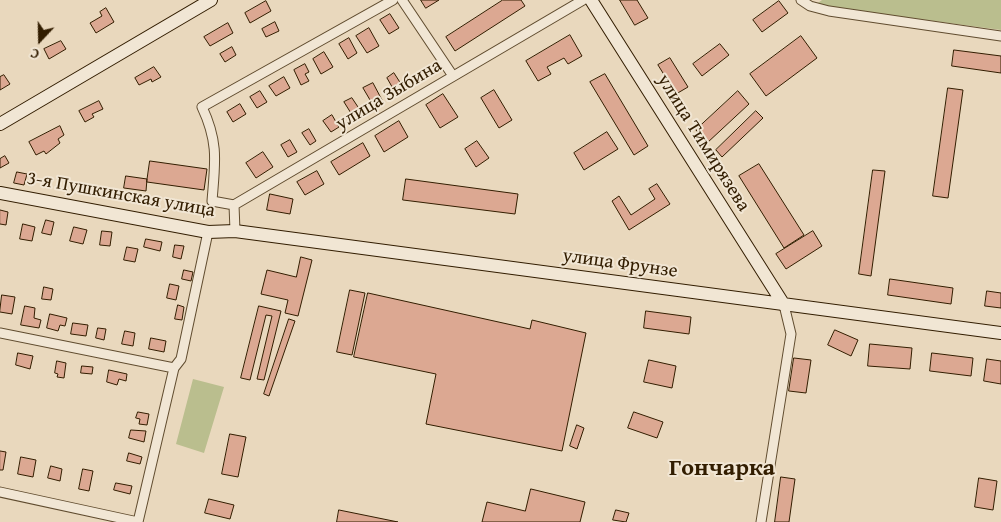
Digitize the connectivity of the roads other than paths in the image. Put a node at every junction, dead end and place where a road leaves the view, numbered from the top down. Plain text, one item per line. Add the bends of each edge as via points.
1 (211, 0) edge
2 (393, 0) edge
3 (402, 0) edge
4 (583, 0) edge
5 (591, 0) edge
6 (801, 0) edge
7 (1001, 36) edge
8 (453, 76) junction
9 (0, 124) edge
10 (0, 193) edge
11 (234, 205) junction
12 (235, 231) junction
13 (208, 232) junction
14 (784, 305) junction
15 (0, 333) edge
16 (1001, 333) edge
17 (174, 368) junction
18 (0, 492) edge
19 (138, 522) edge
20 (761, 522) edge

1 - 9 main road
2 - 11 street via 202,107 212,128 216,154 212,201
3 - 8 street
4 - 8 street, улица Зыбина
5 - 14 main road, улица Тимирязева
6 - 7 street via 829,11
8 - 11 street, улица Зыбина
10 - 13 main road, 3-я Пушкинская улица
11 - 12 street
12 - 13 main road, 3-я Пушкинская улица
12 - 14 main road, улица Фрунзе
13 - 17 street via 181,359
14 - 16 main road, улица Фрунзе
14 - 20 street via 792,334
15 - 17 street
17 - 19 street
18 - 19 street

